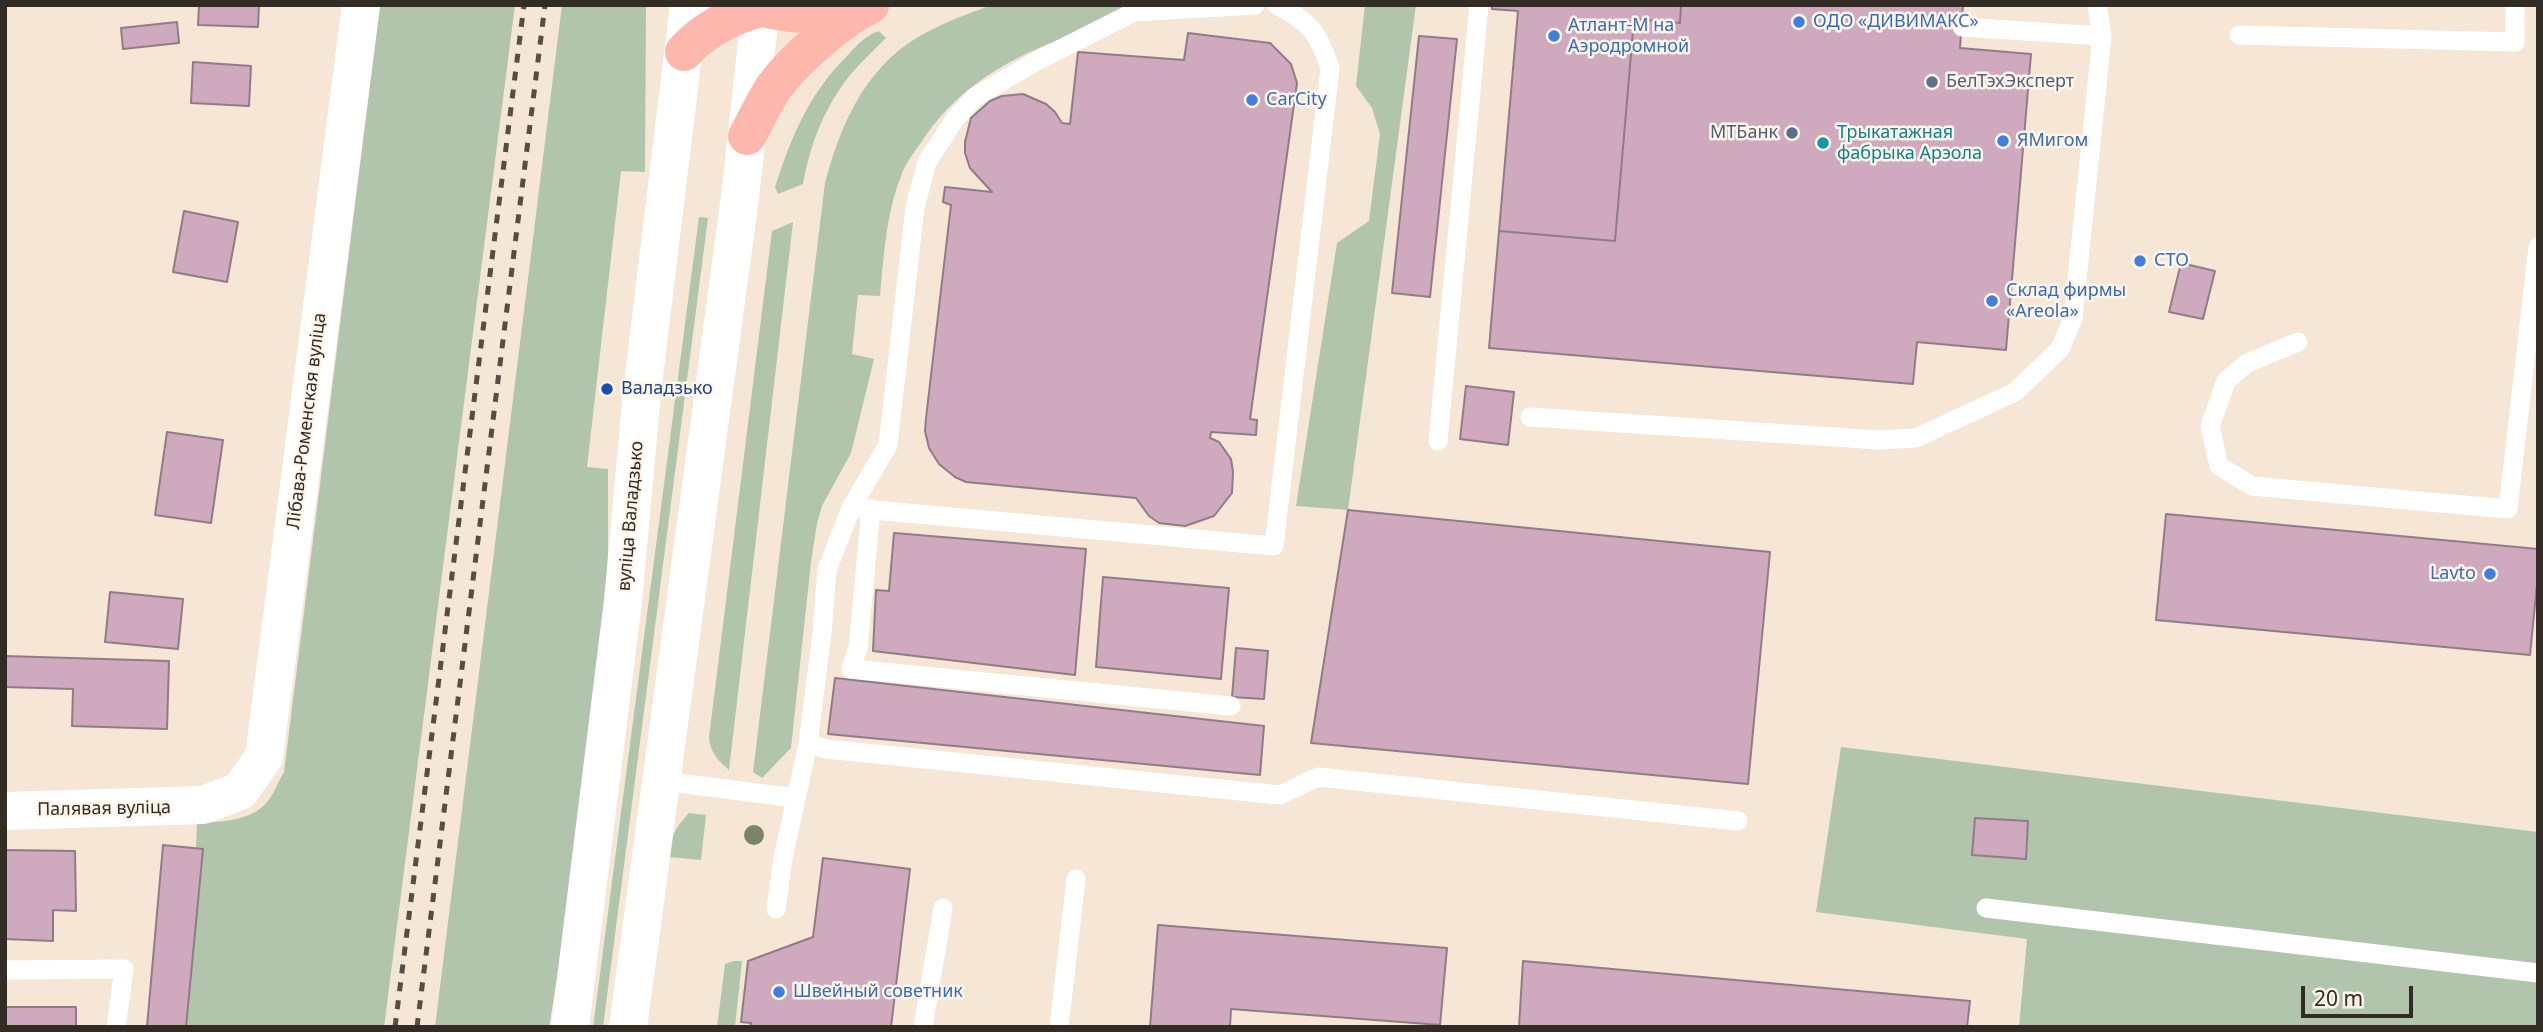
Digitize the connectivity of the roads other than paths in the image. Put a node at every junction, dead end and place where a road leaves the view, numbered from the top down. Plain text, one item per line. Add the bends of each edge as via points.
1 (361, 5) edge
2 (689, 5) edge
3 (1255, 5) edge
4 (1277, 5) edge
5 (1479, 5) edge
6 (2097, 5) edge
7 (2515, 5) edge
8 (762, 6) edge
9 (864, 8) edge
10 (1962, 27) dead end
11 (2239, 35) dead end
12 (2102, 36) junction
13 (684, 52) junction
14 (747, 135) junction
15 (2538, 247) edge
16 (2298, 342) dead end
17 (1530, 417) dead end
18 (1438, 441) dead end
19 (851, 508) junction
20 (871, 509) junction
21 (1231, 706) dead end
22 (808, 744) junction
23 (662, 781) junction
24 (796, 799) junction
25 (203, 805) joint
26 (5, 811) edge
27 (1738, 821) dead end
28 (1076, 879) dead end
29 (943, 908) dead end
30 (1986, 908) dead end
31 (776, 909) dead end
32 (5, 970) edge
33 (2538, 973) edge
34 (116, 1027) edge
35 (570, 1027) edge
36 (628, 1027) edge
37 (923, 1027) edge
38 (1059, 1027) edge

1 - 25 main road, Лібава-Роменская вуліца via 264,757 240,791
2 - 13 main road, вуліца Валадзько
3 - 19 lane via 1134,12 975,97 955,119 927,162 915,206 888,445
4 - 20 lane via 1304,20 1320,39 1330,68 1274,546
5 - 18 lane
6 - 12 lane
7 - 11 lane via 2515,43
8 - 9 main road via 815,16
8 - 13 main road via 706,31
8 - 14 main road
9 - 14 main road via 797,60 774,88
10 - 12 lane
12 - 17 lane via 2073,318 2060,349 2015,392 1916,438 1879,440
13 - 35 main road, вуліца Валадзько
14 - 23 main road
15 - 16 lane via 2508,509 2252,486 2218,466 2210,426 2226,381 2247,363
19 - 20 lane
19 - 22 lane via 827,570
20 - 21 lane via 858,648 851,669
22 - 24 lane
22 - 27 lane via 1280,795 1318,777
23 - 24 lane
23 - 36 main road
24 - 31 lane
25 - 26 main road, Палявая вуліца
28 - 38 lane
29 - 37 lane
30 - 33 lane
32 - 34 lane via 124,969

